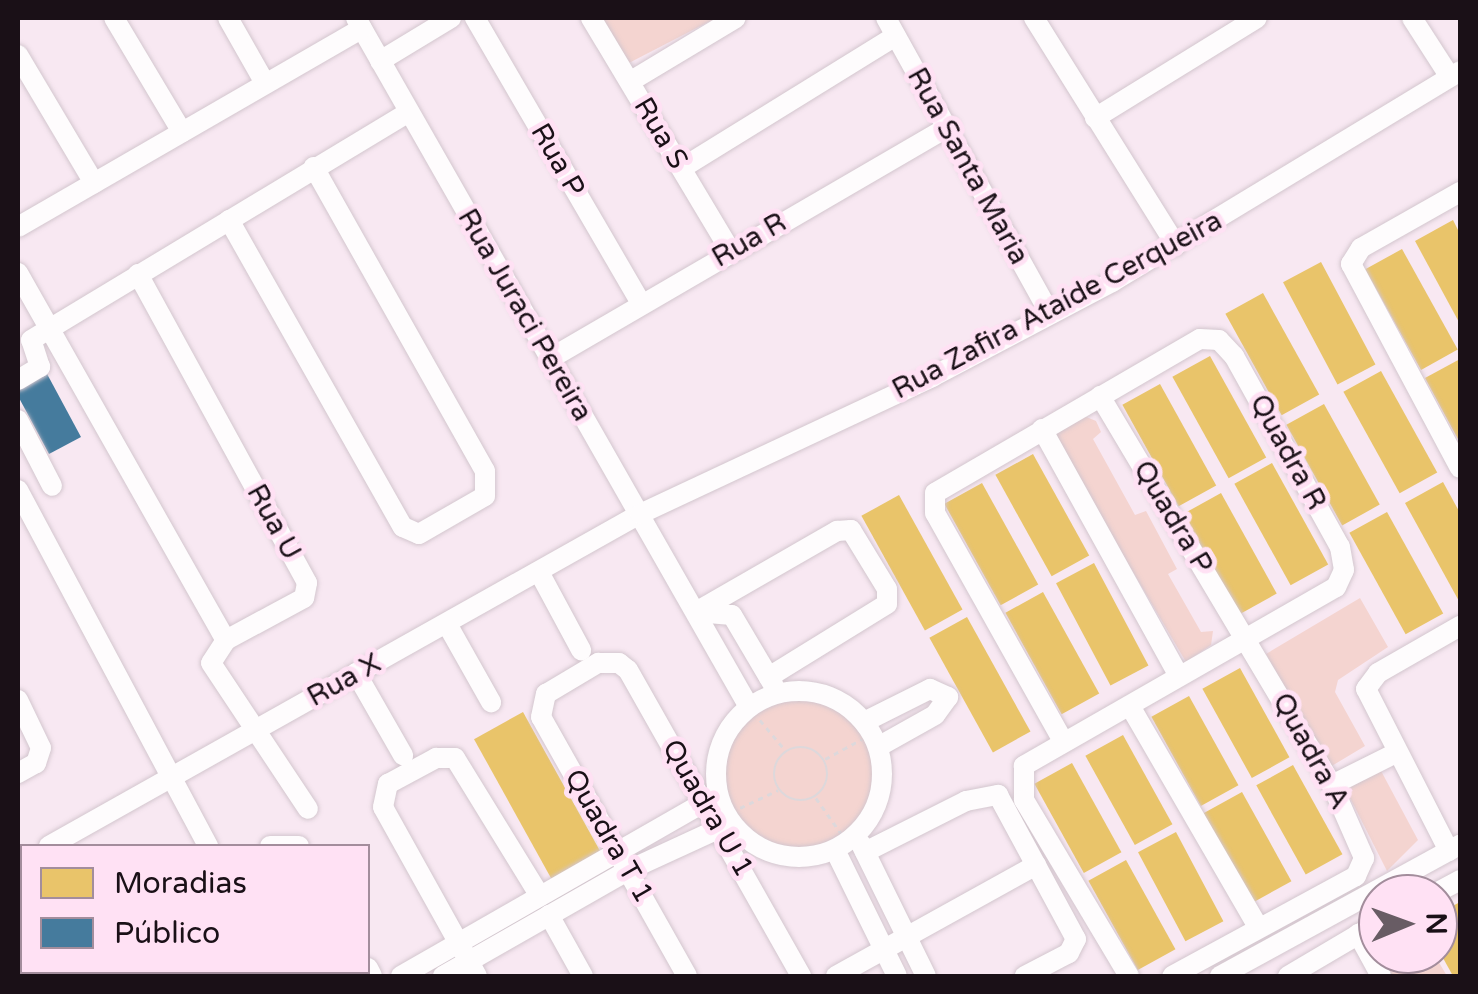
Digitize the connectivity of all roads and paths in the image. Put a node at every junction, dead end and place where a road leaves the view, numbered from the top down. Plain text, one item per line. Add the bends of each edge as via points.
1 (114, 18) edge
2 (228, 18) edge
3 (451, 18) edge
4 (474, 18) edge
5 (591, 18) edge
6 (736, 18) edge
7 (1034, 18) edge
8 (1257, 18) edge
9 (1412, 18) edge
10 (359, 23) edge
11 (891, 27) edge
12 (18, 55) edge
13 (380, 61) junction
14 (1455, 74) edge
15 (631, 82) junction
16 (265, 83) junction
17 (408, 112) junction
18 (1095, 118) junction
19 (949, 126) junction
20 (182, 132) junction
21 (314, 167) junction
22 (682, 168) junction
23 (94, 183) junction
24 (1460, 192) edge
25 (228, 220) junction
26 (18, 228) edge
27 (1176, 245) junction
28 (730, 250) junction
29 (18, 273) edge
30 (138, 274) junction
31 (641, 303) junction
32 (1050, 314) junction
33 (48, 330) junction
34 (550, 358) junction
35 (18, 380) edge
36 (1100, 396) junction
37 (18, 420) edge
38 (1042, 428) junction
39 (1460, 468) edge
40 (52, 486) dead end
41 (18, 490) edge
42 (640, 514) junction
43 (540, 572) junction
44 (696, 612) junction
45 (447, 624) junction
46 (1460, 626) edge
47 (1246, 638) junction
48 (226, 640) junction
49 (590, 656) junction
50 (356, 673) junction
51 (1178, 676) junction
52 (774, 685) junction
53 (18, 700) edge
54 (491, 702) dead end
55 (1130, 706) junction
56 (749, 707) junction
57 (255, 730) junction
58 (871, 734) junction
59 (1063, 741) junction
60 (786, 751) junction
61 (1394, 754) junction
62 (402, 755) dead end
63 (824, 760) junction
64 (26, 768) edge
65 (172, 775) junction
66 (1332, 785) junction
67 (779, 790) junction
68 (816, 796) junction
69 (713, 798) junction
70 (308, 810) dead end
71 (726, 821) junction
72 (80, 839) edge
73 (207, 844) edge
74 (851, 845) junction
75 (1454, 848) edge
76 (625, 862) junction
77 (1036, 865) junction
78 (1408, 874) edge
79 (1358, 902) edge
80 (544, 906) junction
81 (1258, 927) junction
82 (1358, 934) edge
83 (906, 939) junction
84 (457, 942) junction
85 (884, 950) junction
86 (472, 969) edge
87 (401, 976) edge
88 (442, 976) edge
89 (583, 976) edge
90 (687, 976) edge
91 (800, 976) edge
92 (836, 976) edge
93 (897, 976) edge
94 (926, 976) edge
95 (1025, 976) edge
96 (1129, 976) edge
97 (1172, 976) edge
98 (1220, 976) edge
99 (1288, 976) edge

1 - 20 street
2 - 16 street
3 - 13 street
4 - 31 street, Rua P
5 - 15 street, Rua S
6 - 15 street
7 - 18 street
8 - 18 street
9 - 14 street
10 - 13 street, Rua Juraci Pereira
10 - 16 street
11 - 19 street, Rua Santa Maria
11 - 22 street
12 - 23 street
13 - 17 street, Rua Juraci Pereira
14 - 27 street, Rua Zafira Ataíde Cerqueira
15 - 22 street, Rua S
16 - 20 street
17 - 21 street
17 - 34 street, Rua Juraci Pereira
18 - 27 street
19 - 28 street, Rua R
19 - 32 street, Rua Santa Maria
20 - 23 street
21 - 25 street
21 - 25 street via 485,471 485,496 419,534 403,528
22 - 28 street, Rua S
23 - 26 street
24 - 39 street via 1361,248 1351,264
25 - 30 street
27 - 32 street, Rua Zafira Ataíde Cerqueira
28 - 31 street, Rua R
29 - 33 street
30 - 33 street
30 - 48 street, Rua U via 307,582 304,598
31 - 34 street, Rua R
32 - 42 street, Rua Zafira Ataíde Cerqueira
33 - 35 street via 31,340 40,368
33 - 48 street
34 - 42 street, Rua Juraci Pereira
36 - 38 street
36 - 47 street, Quadra P
36 - 47 street, Quadra R via 1200,339 1220,340 1234,356 1344,559 1336,588
37 - 40 street
38 - 51 street
38 - 59 street via 943,482 932,502
41 - 65 street
42 - 43 street, Rua X
42 - 44 street, Rua Juraci Pereira
43 - 45 street, Rua X
43 - 49 street
44 - 52 street via 732,616
44 - 52 street via 837,531 851,530 887,588 886,604
44 - 56 street, Rua Juraci Pereira
45 - 50 street, Rua X
45 - 54 street
46 - 61 street via 1370,680 1367,701
47 - 51 street
47 - 66 street, Quadra A
48 - 57 street via 212,663
49 - 69 street, Quadra U 1 via 628,670
49 - 76 street, Quadra T 1 via 546,694 541,717
50 - 57 street, Rua X
50 - 62 street
51 - 55 street
52 - 56 street
52 - 58 street via 823,694
53 - 64 street via 40,740
55 - 59 street
55 - 81 street
56 - 60 path
56 - 69 street via 721,746
57 - 65 street, Rua X
57 - 70 street
58 - 63 path
58 - 74 street via 877,804
59 - 96 street via 1024,766 1024,800
60 - 63 path via 811,748
60 - 67 path via 775,768
61 - 66 street
61 - 75 street
63 - 68 path via 828,779
65 - 72 street, Rua X
65 - 73 street
66 - 81 street, Quadra A via 1363,847 1364,867
67 - 68 path via 800,801
67 - 71 path
68 - 74 path
69 - 71 street, Quadra U 1
69 - 76 street
71 - 74 street via 778,855
71 - 76 street
71 - 91 street, Quadra U 1
74 - 77 street via 998,795
74 - 83 street
74 - 85 street
75 - 78 street
76 - 80 street
76 - 90 street, Quadra T 1
77 - 83 street
77 - 95 street via 1072,927 1069,953
79 - 98 street
80 - 84 street
80 - 84 street via 461,763 446,756 421,765 388,784 383,807
80 - 86 street
80 - 89 street
81 - 97 street
82 - 99 street
83 - 85 street
83 - 94 street
84 - 86 street
84 - 87 street
85 - 92 street
85 - 93 street
86 - 88 street

